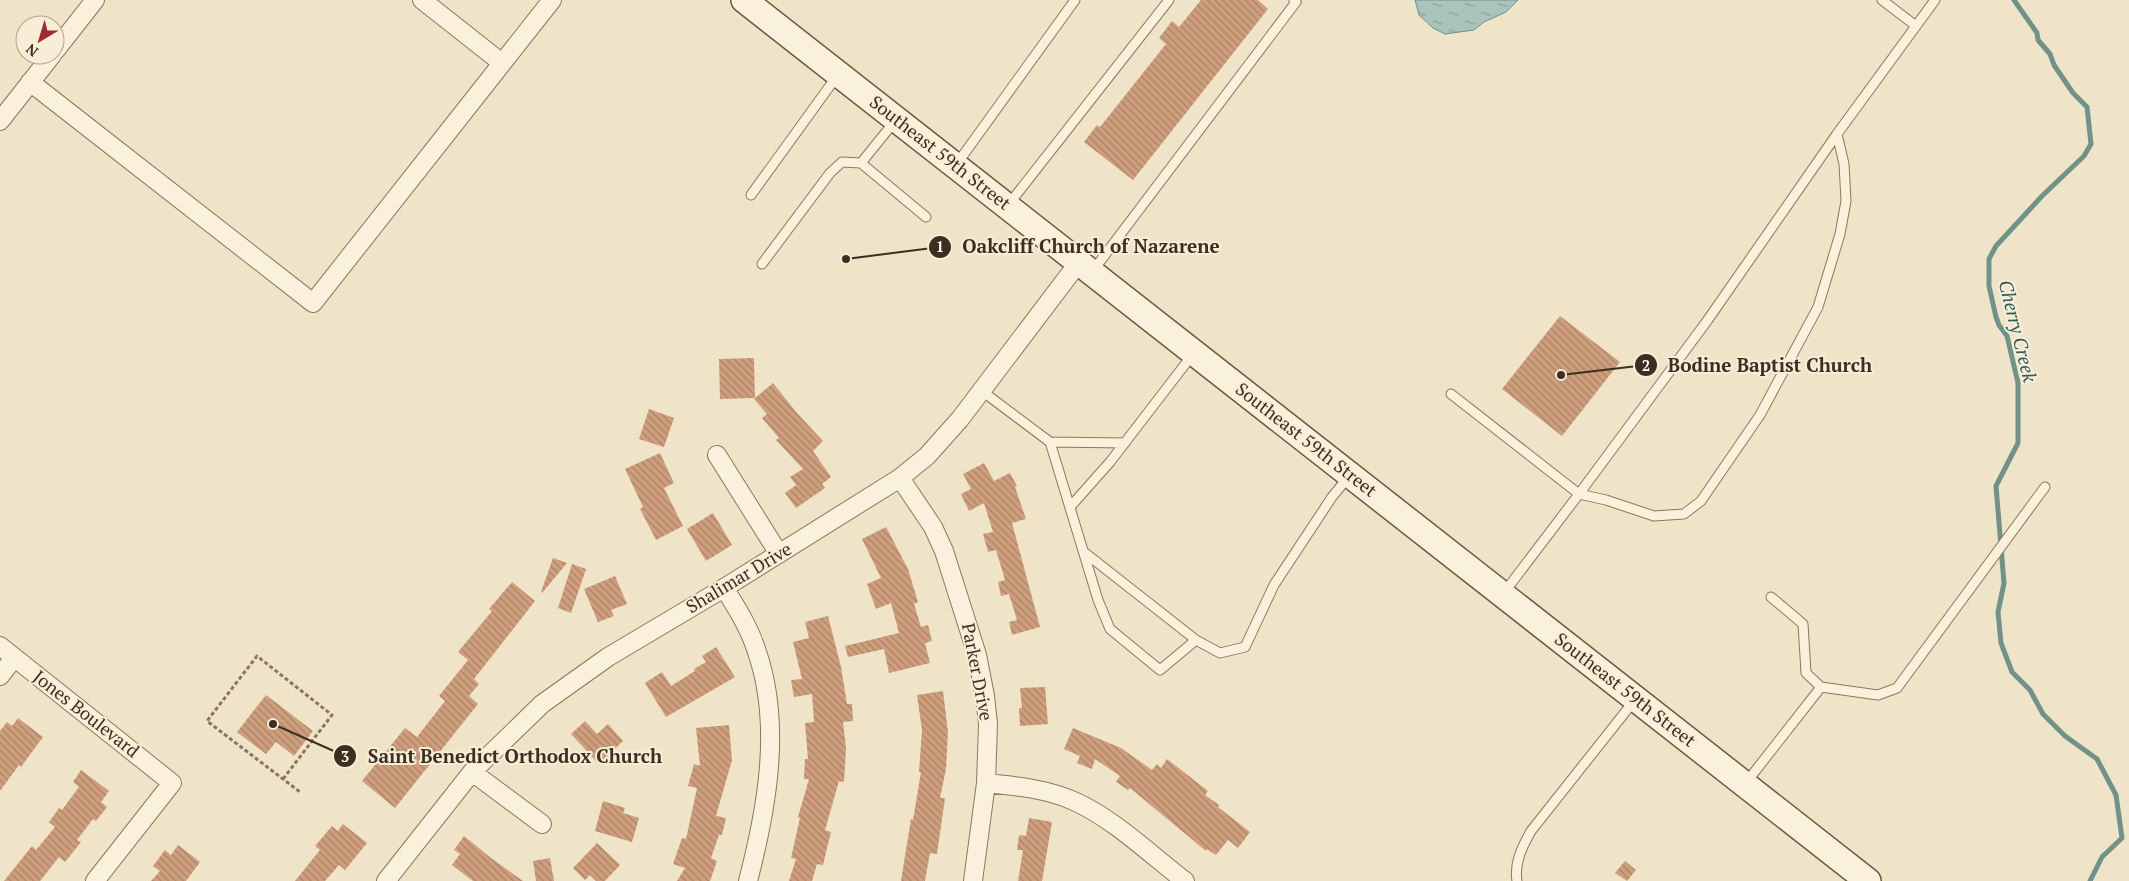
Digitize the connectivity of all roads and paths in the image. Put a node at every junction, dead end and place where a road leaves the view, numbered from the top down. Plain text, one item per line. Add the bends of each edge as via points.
1 (95, 0) edge
2 (422, 0) edge
3 (552, 0) edge
4 (744, 0) edge
5 (1075, 0) edge
6 (1169, 0) edge
7 (1294, 0) edge
8 (1882, 0) edge
9 (1935, 0) edge
10 (1916, 26) junction
11 (65, 38) edge
12 (502, 63) junction
13 (44, 65) edge
14 (839, 74) junction
15 (30, 82) junction
16 (896, 119) junction
17 (0, 121) edge
18 (1837, 134) junction
19 (861, 163) junction
20 (955, 165) junction
21 (751, 195) dead end
22 (1007, 206) junction
23 (926, 217) dead end
24 (762, 264) dead end
25 (1086, 267) junction
26 (1194, 352) junction
27 (982, 391) junction
28 (1451, 394) dead end
29 (1050, 442) junction
30 (1125, 444) junction
31 (718, 455) dead end
32 (1350, 475) junction
33 (900, 478) junction
34 (2045, 487) dead end
35 (1579, 494) junction
36 (1071, 506) junction
37 (1084, 552) junction
38 (779, 554) junction
39 (724, 588) junction
40 (1502, 594) junction
41 (1771, 597) dead end
42 (1196, 640) junction
43 (0, 646) edge
44 (14, 658) junction
45 (0, 676) edge
46 (1821, 687) junction
47 (1635, 699) junction
48 (472, 772) junction
49 (283, 779) junction
50 (986, 783) junction
51 (1744, 784) junction
52 (300, 792) dead end
53 (542, 824) dead end
54 (95, 881) edge
55 (386, 881) edge
56 (748, 881) edge
57 (973, 881) edge
58 (1185, 881) edge
59 (1517, 881) edge
60 (1868, 881) edge

1 - 11 street
2 - 12 street
3 - 12 street
4 - 14 main road, Southeast 59th Street
5 - 20 lane
6 - 22 lane
7 - 25 lane via 1296,2
8 - 10 lane
9 - 10 lane
10 - 18 lane
12 - 15 street via 313,303
13 - 15 street
14 - 16 main road, Southeast 59th Street
14 - 21 lane
15 - 17 street
16 - 19 lane
16 - 20 main road, Southeast 59th Street
18 - 35 lane via 1707,321
18 - 35 lane via 1844,164 1846,201 1840,234 1818,308 1760,415 1701,501 1684,514 1654,516
19 - 23 lane
19 - 24 lane via 842,162 830,173
20 - 22 main road, Southeast 59th Street
22 - 25 main road, Southeast 59th Street
25 - 26 main road, Southeast 59th Street
25 - 27 street, Shalimar Drive
26 - 30 lane
26 - 32 main road, Southeast 59th Street
27 - 29 lane
27 - 33 street, Shalimar Drive via 944,439
28 - 35 lane
29 - 30 lane
29 - 36 lane
30 - 36 lane
31 - 38 street
32 - 40 main road, Southeast 59th Street
32 - 42 lane via 1274,585 1245,647 1220,653
33 - 38 street, Shalimar Drive
33 - 50 street, Parker Drive via 934,527 967,621 985,696 988,724
34 - 46 lane via 1897,688 1878,695
35 - 40 lane
36 - 37 lane
37 - 42 lane
37 - 42 lane via 1110,629 1160,670
38 - 39 street, Shalimar Drive
39 - 48 street, Shalimar Drive via 608,657 567,686 521,723
39 - 56 street via 758,653 768,705 768,775
40 - 47 main road, Southeast 59th Street
41 - 46 lane via 1803,624 1806,673
43 - 44 street, Jones Boulevard
44 - 45 street
44 - 54 street, Jones Boulevard via 172,783
46 - 51 lane
47 - 51 main road, Southeast 59th Street
47 - 59 lane via 1530,831 1519,854 1515,871
48 - 53 street
48 - 55 street, Shalimar Drive
49 - 49 path via 207,721 257,656 332,715
49 - 52 path
50 - 57 street, Parker Drive
50 - 58 street via 1031,788 1075,802 1108,821
51 - 60 main road, Southeast 59th Street

